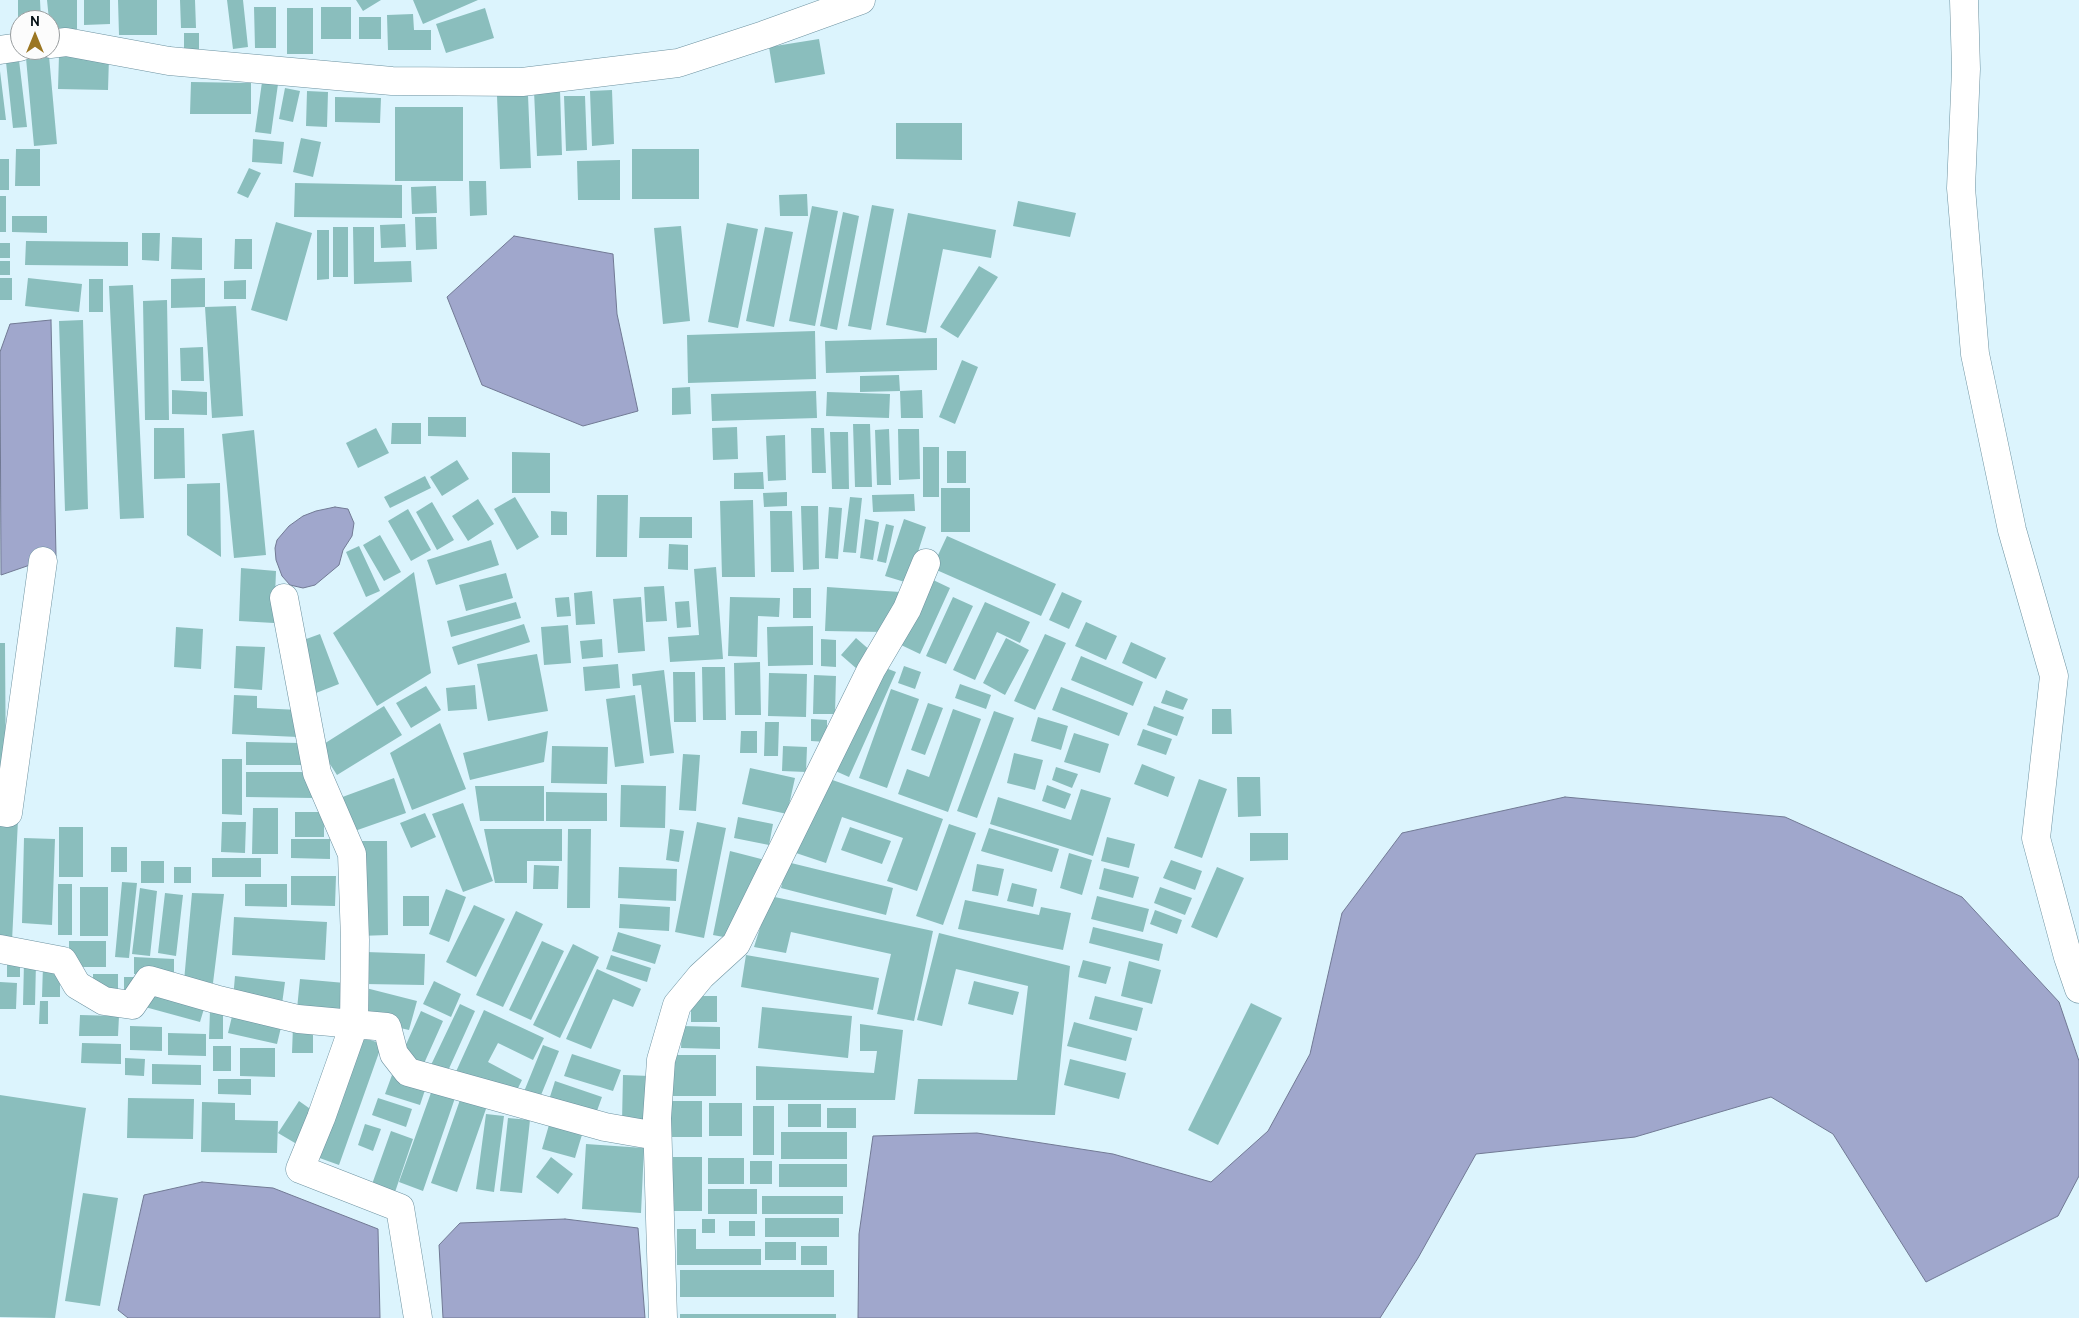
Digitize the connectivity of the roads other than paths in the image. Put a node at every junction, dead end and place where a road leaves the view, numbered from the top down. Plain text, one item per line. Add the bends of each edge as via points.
1 (861, 0) edge
2 (1964, 0) edge
3 (60, 43) edge
4 (44, 561) dead end
5 (926, 563) dead end
6 (284, 598) dead end
7 (0, 812) edge
8 (0, 949) edge
9 (2079, 989) edge
10 (354, 1025) junction
11 (657, 1136) junction
12 (418, 1318) edge
13 (663, 1318) edge

1 - 3 street via 678,63 522,82 392,81 169,61
2 - 9 street via 1966,69 1961,188 1975,354 2012,530 2054,676 2036,838
4 - 7 street via 8,813
5 - 11 street via 907,609 871,670 736,944 701,976 677,1005 661,1060
6 - 10 street via 317,773 352,854
8 - 10 street via 63,961 77,985 104,1001 132,1005 149,980 298,1019
10 - 11 street via 387,1028 394,1054 408,1072 605,1126
10 - 12 street via 300,1169 400,1208
11 - 13 street

